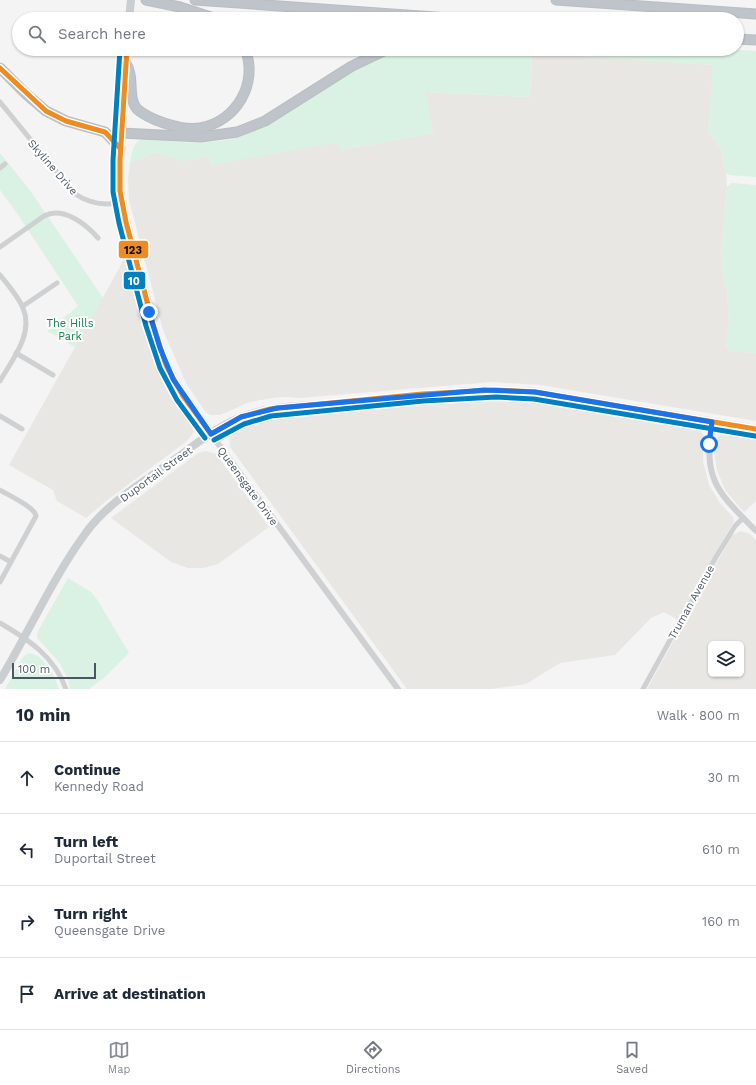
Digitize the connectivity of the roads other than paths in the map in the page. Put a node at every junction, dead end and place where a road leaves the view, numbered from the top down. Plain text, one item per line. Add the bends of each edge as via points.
1 (131, 0) edge
2 (146, 0) edge
3 (195, 0) edge
4 (556, 0) edge
5 (582, 0) edge
6 (597, 3) junction
7 (130, 12) edge
8 (197, 12) edge
9 (364, 12) edge
10 (727, 12) edge
11 (744, 13) edge
12 (756, 14) edge
13 (744, 39) edge
14 (756, 40) edge
15 (126, 56) edge
16 (247, 56) edge
17 (373, 56) edge
18 (126, 63) junction
19 (0, 68) edge
20 (0, 102) edge
21 (121, 133) junction
22 (120, 148) junction
23 (5, 164) dead end
24 (0, 168) edge
25 (122, 202) junction
26 (98, 238) dead end
27 (0, 247) edge
28 (0, 275) edge
29 (57, 283) dead end
30 (23, 306) junction
31 (16, 353) junction
32 (53, 375) dead end
33 (0, 381) edge
34 (0, 416) edge
35 (712, 422) junction
36 (22, 429) dead end
37 (756, 429) edge
38 (211, 434) junction
39 (0, 490) edge
40 (743, 518) junction
41 (756, 531) edge
42 (0, 556) edge
43 (11, 562) junction
44 (0, 582) edge
45 (0, 623) edge
46 (25, 637) junction
47 (0, 680) edge
48 (66, 689) edge
49 (398, 689) edge
50 (643, 689) edge

1 - 7 main road
2 - 8 highway
3 - 9 highway
4 - 6 highway
5 - 6 highway
6 - 10 highway
11 - 12 highway
13 - 14 highway
15 - 18 main road, Queensgate Drive
16 - 18 highway via 249,79 237,106 226,116 200,128 176,126 149,117 138,109 132,100 131,71
17 - 21 highway via 352,66 265,121 238,132 201,137
18 - 21 main road, Queensgate Drive
19 - 22 highway via 46,111 66,121 104,132
20 - 25 street, Skyline Drive via 73,192 83,199 102,204
21 - 22 main road, Queensgate Drive
22 - 25 main road, Queensgate Drive
23 - 24 street
25 - 38 main road, Queensgate Drive via 149,312 166,365 183,396
26 - 27 street via 82,223 64,215 51,213
28 - 30 street
29 - 30 street
30 - 31 street via 25,332
31 - 32 street
31 - 33 street
34 - 36 street
35 - 37 main road, Duportail Street
35 - 38 main road, Duportail Street via 535,392 496,390 422,394 263,410 241,417
35 - 40 street via 708,450 711,472 723,496
38 - 46 main road, Duportail Street via 135,488 98,518 70,557
38 - 49 street, Queensgate Drive
39 - 43 street via 36,513 35,520
40 - 41 street
40 - 50 street, Truman Avenue via 735,526 716,557
42 - 43 street
43 - 44 street
45 - 46 street
46 - 47 main road, Duportail Street
46 - 48 street via 51,661

